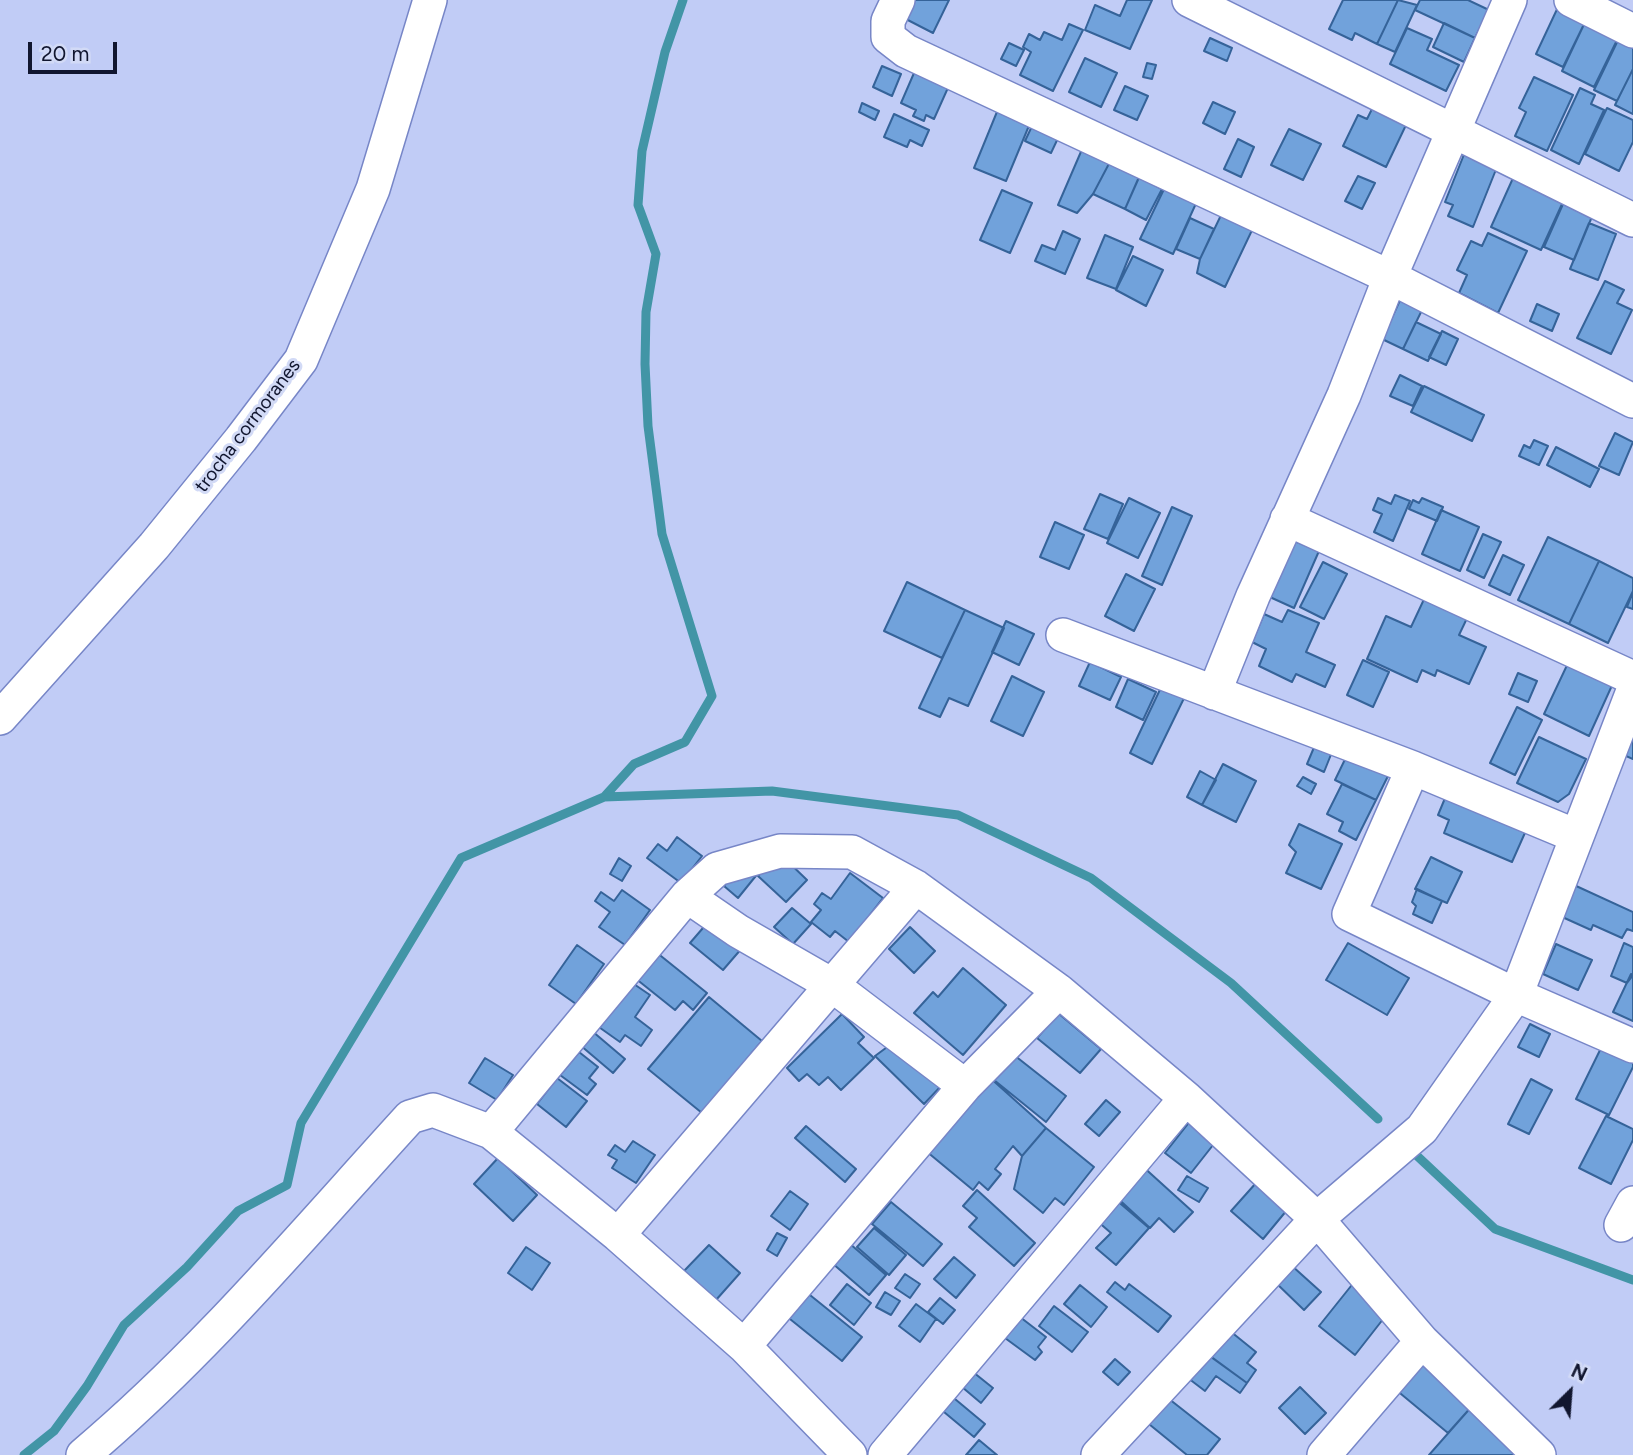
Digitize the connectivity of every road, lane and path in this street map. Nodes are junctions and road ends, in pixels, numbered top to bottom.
1 (430, 0) edge
2 (898, 0) edge
3 (1189, 0) edge
4 (1510, 0) edge
5 (1571, 0) edge
6 (1633, 31) edge
7 (1454, 129) junction
8 (1633, 219) edge
9 (1390, 277) junction
10 (1633, 401) edge
11 (1287, 519) junction
12 (1063, 635) dead end
13 (1633, 678) edge
14 (1633, 691) edge
15 (1214, 693) junction
16 (0, 718) edge
17 (1413, 768) junction
18 (1576, 835) junction
19 (916, 887) junction
20 (687, 895) junction
21 (832, 985) junction
22 (1059, 991) junction
23 (1516, 995) junction
24 (1633, 1046) edge
25 (965, 1086) junction
26 (1186, 1098) junction
27 (491, 1132) junction
28 (1317, 1219) junction
29 (618, 1236) junction
30 (1422, 1341) junction
31 (744, 1346) junction
32 (83, 1455) edge
33 (850, 1455) edge
34 (885, 1455) edge
35 (1098, 1455) edge
36 (1324, 1455) edge
37 (1539, 1455) edge

1 - 16 street, trocha cormoranes
2 - 9 street
3 - 7 street
4 - 7 street
5 - 6 street
7 - 8 street
7 - 9 street
9 - 10 street
9 - 11 street
11 - 13 street
11 - 15 street
12 - 15 street
14 - 18 street
15 - 17 street
17 - 18 street
17 - 23 street
18 - 23 street
19 - 20 street
19 - 21 street
19 - 22 street
20 - 21 street
20 - 27 street
21 - 25 street
21 - 29 street
22 - 25 street
22 - 26 street
23 - 24 street
23 - 28 street
25 - 31 street
26 - 28 street
26 - 34 street
27 - 29 street
27 - 32 street
28 - 30 street
28 - 35 street
29 - 31 street
30 - 36 street
30 - 37 street
31 - 33 street

